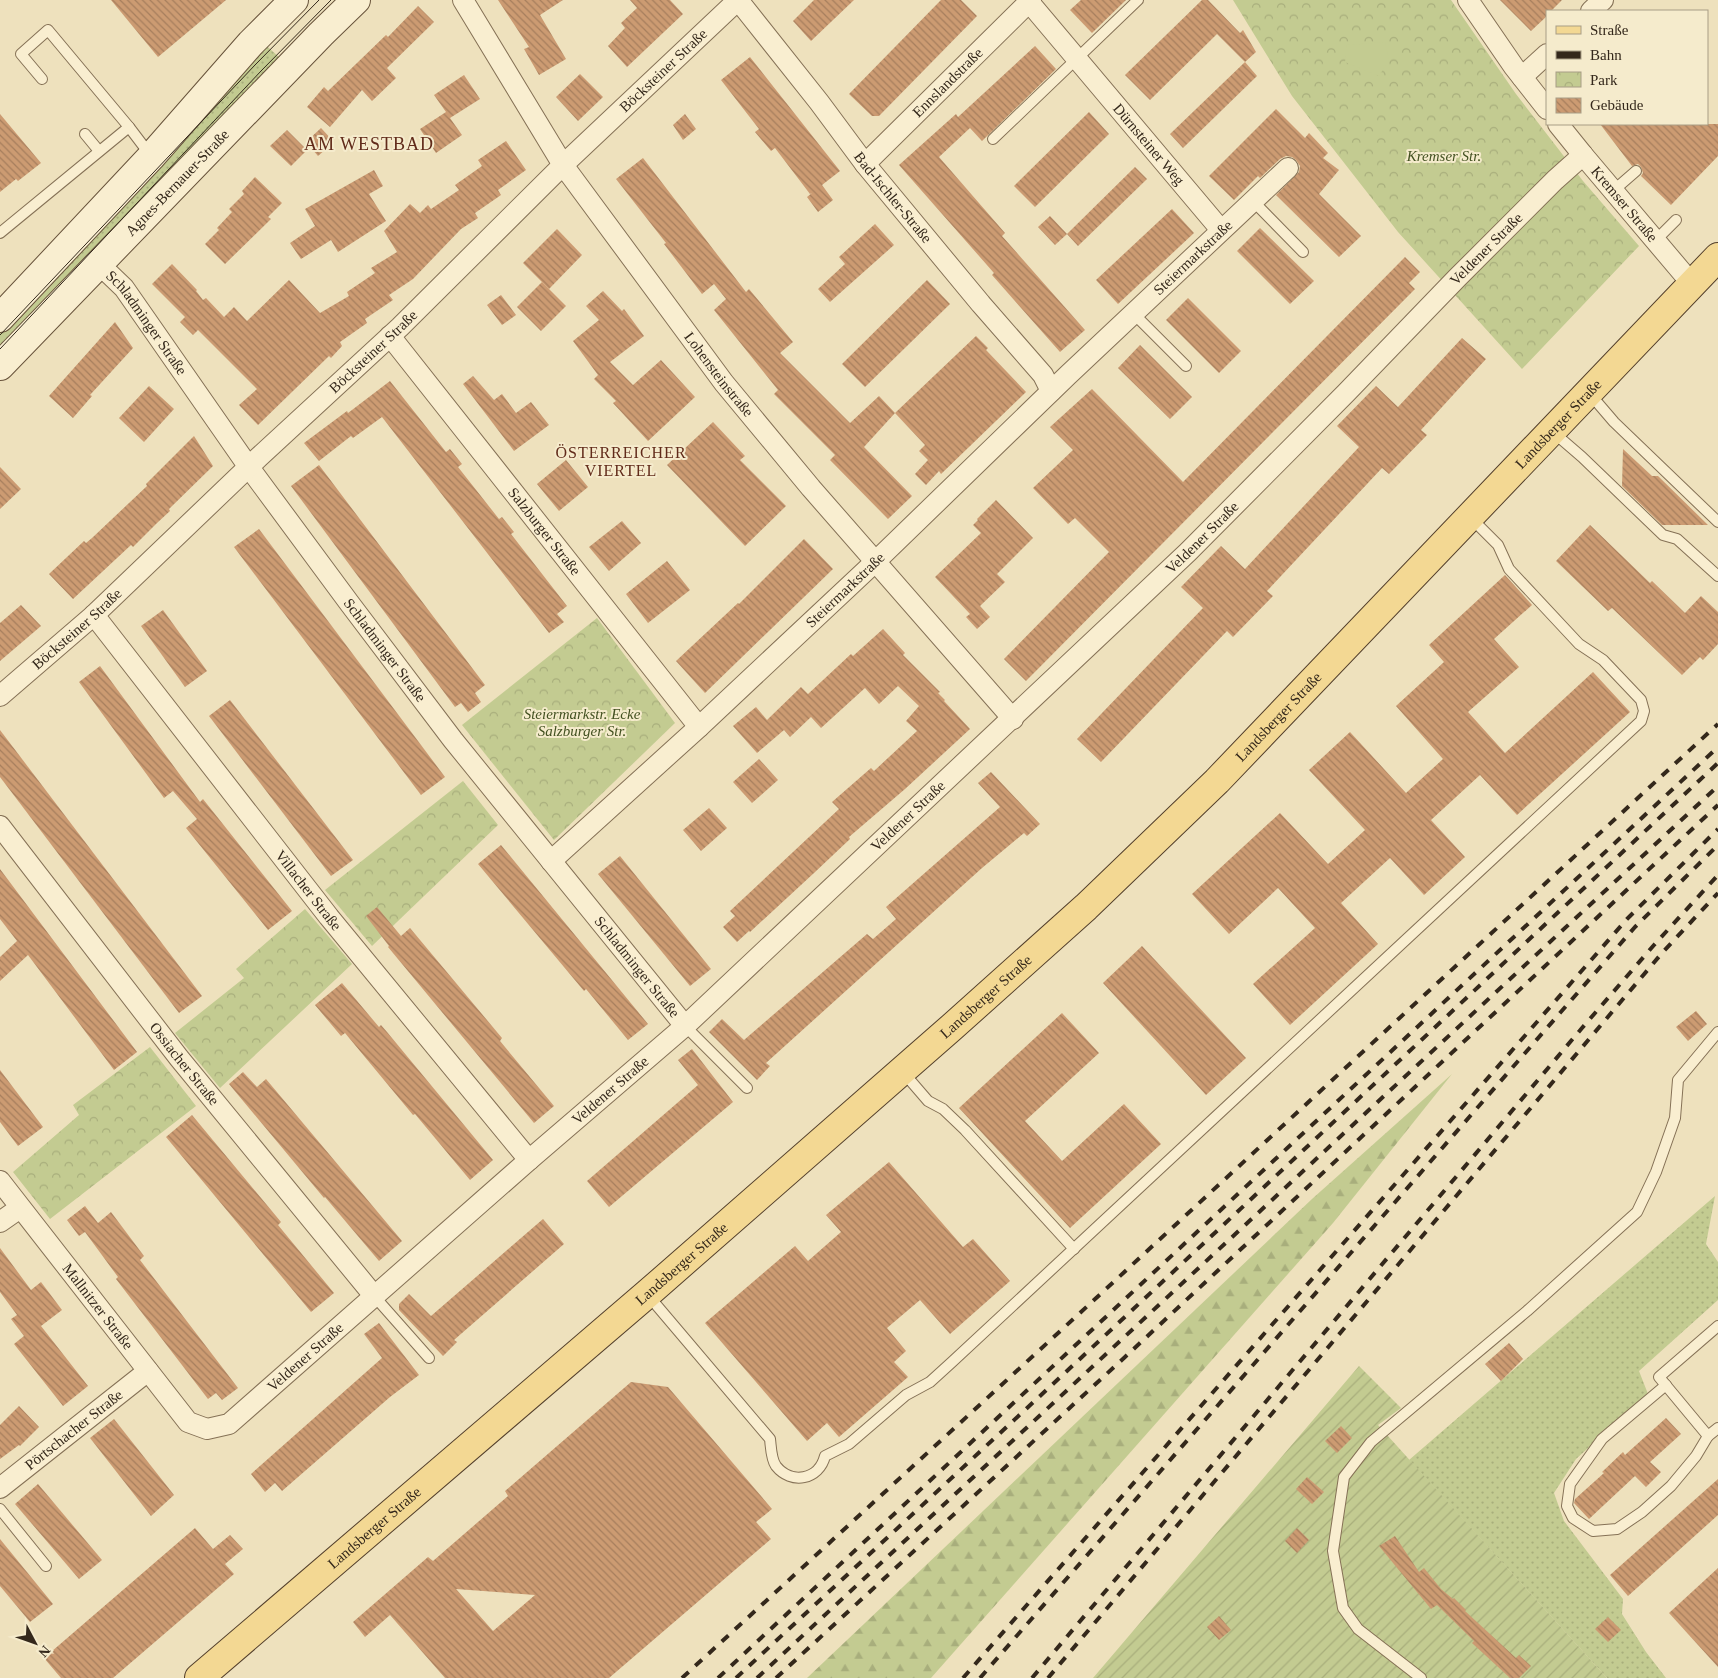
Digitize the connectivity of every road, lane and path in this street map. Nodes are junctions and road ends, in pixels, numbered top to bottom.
1 (294, 0) edge
2 (356, 0) edge
3 (463, 0) edge
4 (738, 0) edge
5 (1138, 0) edge
6 (1468, 0) edge
7 (1603, 0) edge
8 (1030, 1) edge
9 (1592, 10) edge
10 (1546, 55) edge
11 (1076, 59) junction
12 (1522, 78) junction
13 (42, 79) dead end
14 (1546, 108) edge
15 (1559, 125) edge
16 (129, 127) junction
17 (85, 134) dead end
18 (993, 139) dead end
19 (100, 151) junction
20 (1583, 155) junction
21 (152, 157) junction
22 (865, 164) junction
23 (563, 166) junction
24 (1288, 168) dead end
25 (1636, 171) dead end
26 (1613, 191) junction
27 (1254, 202) junction
28 (1676, 220) dead end
29 (1221, 230) junction
30 (0, 233) edge
31 (1656, 241) junction
32 (1303, 252) dead end
33 (1718, 257) edge
34 (99, 264) junction
35 (1692, 284) junction
36 (1134, 314) junction
37 (0, 318) edge
38 (390, 336) junction
39 (0, 366) edge
40 (1186, 366) dead end
41 (1051, 391) junction
42 (1588, 392) junction
43 (1552, 432) junction
44 (248, 466) junction
45 (1470, 517) junction
46 (1718, 522) edge
47 (875, 562) junction
48 (1718, 576) edge
49 (94, 615) junction
50 (0, 696) edge
51 (1012, 719) junction
52 (698, 727) junction
53 (0, 826) edge
54 (552, 861) junction
55 (685, 1026) junction
56 (1718, 1032) edge
57 (902, 1072) junction
58 (747, 1088) dead end
59 (529, 1160) junction
60 (0, 1181) edge
61 (20, 1208) junction
62 (0, 1222) edge
63 (1074, 1249) junction
64 (647, 1294) junction
65 (375, 1297) junction
66 (1718, 1326) edge
67 (429, 1358) dead end
68 (148, 1371) junction
69 (1666, 1385) junction
70 (197, 1427) joint
71 (1718, 1428) edge
72 (1708, 1436) junction
73 (0, 1488) edge
74 (0, 1509) edge
75 (46, 1566) dead end
76 (199, 1678) edge
77 (1421, 1678) edge

1 - 21 main road
2 - 34 main road, Agnes-Bernauer-Straße
3 - 23 street, Lohensteinstraße
4 - 22 street, Bad-Ischler-Straße
4 - 23 street, Böcksteiner Straße
5 - 11 lane
6 - 12 street
7 - 9 street
8 - 11 street, Dürnsteiner Weg
8 - 22 street, Ennslandstraße
10 - 12 street
11 - 18 lane
11 - 29 street, Dürnsteiner Weg
12 - 14 street
13 - 16 lane
15 - 20 street, Kremser Straße
16 - 19 lane
16 - 21 lane
17 - 19 lane
19 - 30 lane
20 - 26 street, Kremser Straße
20 - 51 street, Veldener Straße
21 - 37 main road
22 - 41 street, Bad-Ischler-Straße
23 - 38 street, Böcksteiner Straße
23 - 47 street, Lohensteinstraße
24 - 27 street, Steiermarkstraße
25 - 26 lane
26 - 31 street, Kremser Straße
27 - 29 street, Steiermarkstraße
27 - 32 lane
28 - 31 lane
29 - 36 street, Steiermarkstraße
31 - 35 street, Kremser Straße
33 - 35 main road, Landsberger Straße
34 - 39 main road, Agnes-Bernauer-Straße
34 - 44 street, Schladminger Straße
35 - 42 main road, Landsberger Straße
36 - 40 lane
36 - 41 street, Steiermarkstraße
38 - 44 street, Böcksteiner Straße
38 - 52 street, Salzburger Straße
41 - 47 street, Steiermarkstraße
42 - 43 main road, Landsberger Straße
42 - 46 lane
43 - 45 main road, Landsberger Straße
43 - 48 lane
44 - 49 street, Böcksteiner Straße
44 - 54 street, Schladminger Straße
45 - 57 main road, Landsberger Straße
45 - 63 lane
47 - 51 street, Lohensteinstraße
47 - 52 street, Steiermarkstraße
49 - 50 street, Böcksteiner Straße
49 - 59 street, Villacher Straße
51 - 55 street, Veldener Straße
52 - 54 street, Steiermarkstraße
53 - 65 street, Ossiacher Straße
54 - 55 street, Schladminger Straße
55 - 58 lane
55 - 59 street, Veldener Straße
56 - 77 lane
57 - 63 lane
57 - 64 main road, Landsberger Straße
59 - 65 street, Veldener Straße
60 - 61 street, Mallnitzer Straße
61 - 62 street
61 - 68 street, Mallnitzer Straße
63 - 64 lane
64 - 76 main road, Landsberger Straße
65 - 67 lane
65 - 70 street, Veldener Straße
66 - 69 lane
68 - 70 street, Mallnitzer Straße
68 - 73 street, Pörtschacher Straße
69 - 72 lane
69 - 72 lane
71 - 72 lane
74 - 75 lane

